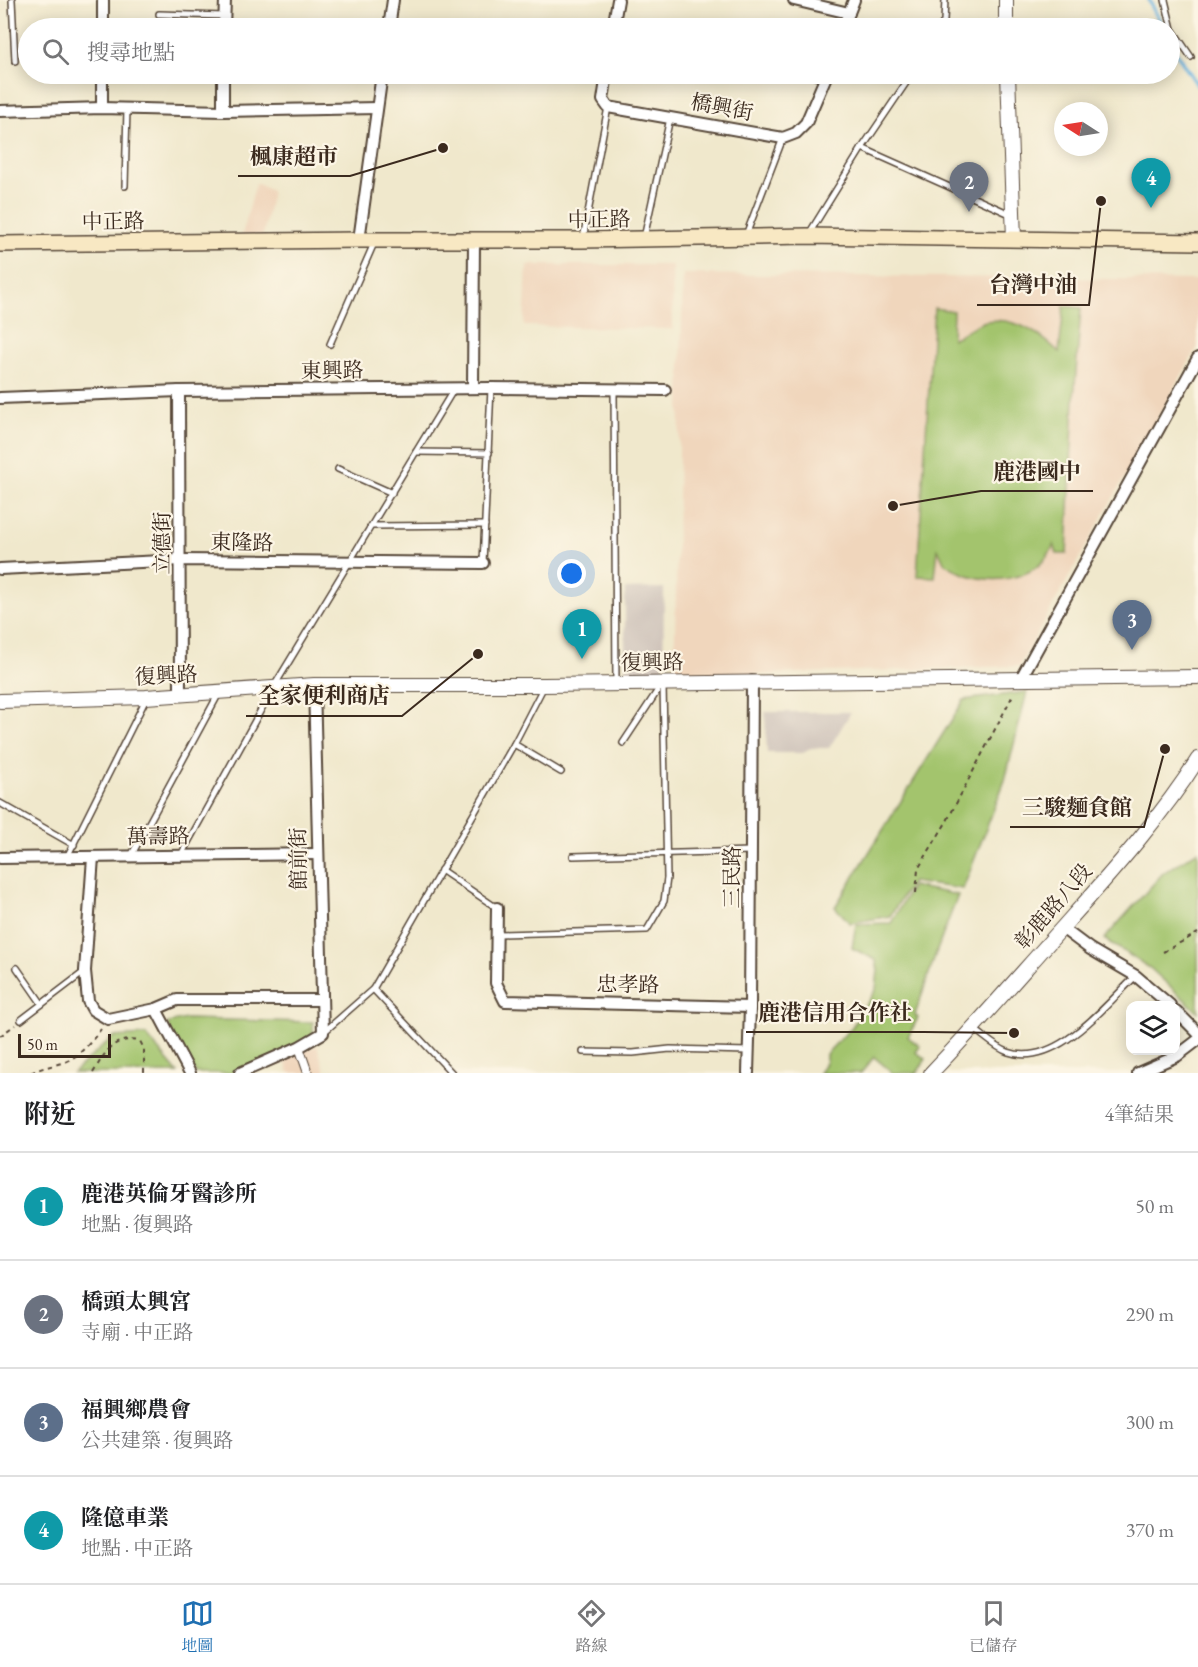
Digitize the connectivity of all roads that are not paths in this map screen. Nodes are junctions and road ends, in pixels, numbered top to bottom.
1 (12, 0) edge
2 (103, 0) edge
3 (225, 0) edge
4 (618, 0) edge
5 (794, 0) edge
6 (854, 0) edge
7 (945, 0) edge
8 (1005, 0) edge
9 (1165, 0) edge
10 (393, 1) edge
11 (849, 13) junction
12 (159, 14) dead end
13 (224, 16) joint
14 (103, 18) edge
15 (390, 18) edge
16 (615, 18) edge
17 (847, 18) edge
18 (944, 18) edge
19 (1006, 18) edge
20 (1169, 18) edge
21 (1180, 41) edge
22 (1191, 57) dead end
23 (15, 61) dead end
24 (102, 84) edge
25 (223, 84) edge
26 (381, 84) edge
27 (605, 84) edge
28 (823, 84) edge
29 (905, 84) edge
30 (1008, 84) edge
31 (608, 107) junction
32 (102, 108) junction
33 (377, 108) junction
34 (127, 109) junction
35 (0, 111) edge
36 (223, 111) junction
37 (670, 117) junction
38 (783, 138) junction
39 (862, 148) junction
40 (125, 186) dead end
41 (1012, 214) junction
42 (807, 236) junction
43 (745, 237) junction
44 (643, 239) junction
45 (1014, 239) junction
46 (359, 240) junction
47 (375, 240) junction
48 (474, 240) junction
49 (582, 240) junction
50 (1198, 242) edge
51 (0, 244) edge
52 (330, 344) dead end
53 (1198, 358) edge
54 (473, 388) junction
55 (491, 388) junction
56 (454, 389) junction
57 (614, 390) junction
58 (665, 390) dead end
59 (179, 391) junction
60 (0, 398) edge
61 (416, 452) junction
62 (489, 453) junction
63 (338, 469) dead end
64 (392, 493) junction
65 (485, 525) junction
66 (372, 526) junction
67 (181, 560) junction
68 (350, 563) junction
69 (483, 563) joint
70 (0, 569) edge
71 (1198, 677) edge
72 (1020, 680) junction
73 (752, 681) junction
74 (663, 683) junction
75 (616, 684) junction
76 (315, 685) junction
77 (544, 685) junction
78 (273, 688) junction
79 (218, 693) junction
80 (180, 695) junction
81 (147, 697) junction
82 (0, 701) edge
83 (622, 743) dead end
84 (514, 744) junction
85 (1198, 759) edge
86 (561, 772) dead end
87 (0, 803) edge
88 (74, 845) junction
89 (751, 851) junction
90 (317, 854) junction
91 (181, 855) junction
92 (666, 855) junction
93 (131, 856) junction
94 (573, 856) dead end
95 (67, 857) junction
96 (93, 857) junction
97 (0, 858) edge
98 (441, 870) junction
99 (497, 908) joint
100 (1062, 928) junction
101 (496, 934) junction
102 (17, 968) dead end
103 (85, 971) junction
104 (1136, 975) junction
105 (374, 989) junction
106 (322, 1000) junction
107 (1165, 1001) edge
108 (42, 1004) junction
109 (750, 1006) junction
110 (156, 1009) junction
111 (1180, 1015) edge
112 (21, 1020) road end
113 (974, 1029) junction
114 (323, 1033) junction
115 (1198, 1033) edge
116 (1198, 1040) edge
117 (299, 1047) junction
118 (748, 1051) junction
119 (584, 1052) dead end
120 (190, 1073) edge
121 (240, 1073) edge
122 (309, 1073) edge
123 (452, 1073) edge
124 (748, 1073) edge
125 (932, 1073) edge
126 (1138, 1073) edge

1 - 23 lane
2 - 14 street
3 - 13 street
4 - 16 street
5 - 11 street
6 - 11 street
7 - 18 lane
8 - 19 street
9 - 20 lane
10 - 15 street
11 - 17 street
12 - 13 lane
21 - 22 lane
24 - 32 street
25 - 36 street
26 - 33 street
27 - 31 street
28 - 38 street
29 - 39 lane
30 - 41 street
31 - 37 street, 橋興街
31 - 49 lane
32 - 34 street
32 - 35 street
33 - 36 street
33 - 46 street
34 - 36 street
34 - 40 lane
37 - 38 street, 橋興街
37 - 44 lane
38 - 43 lane
39 - 41 lane
39 - 42 lane
41 - 45 street
42 - 43 main road, 中正路
42 - 45 main road, 中正路
43 - 44 main road, 中正路
44 - 49 main road, 中正路
45 - 50 main road, 中正路
46 - 47 main road, 中正路
46 - 51 main road, 中正路
47 - 48 main road, 中正路
47 - 52 lane
48 - 49 main road, 中正路
48 - 54 street
53 - 72 street
54 - 55 street, 東興路
54 - 56 street, 東興路
55 - 57 street, 東興路
55 - 62 lane
56 - 59 street, 東興路
56 - 61 lane
57 - 58 street, 東興路
57 - 75 lane
59 - 60 street, 東興路
59 - 67 street, 立德街
61 - 62 lane
61 - 64 lane
62 - 65 lane
63 - 64 lane
64 - 66 lane
65 - 66 lane
65 - 69 lane
66 - 68 lane
67 - 68 street, 東隆路
67 - 70 street, 東隆路
67 - 80 street, 立德街
68 - 69 street, 東隆路
68 - 78 lane
71 - 72 street, 復興路
72 - 73 street, 復興路
73 - 74 street, 復興路
73 - 89 street, 三民路
74 - 75 street, 復興路
74 - 83 lane
74 - 92 lane
75 - 77 street, 復興路
76 - 77 street, 復興路
76 - 78 street, 復興路
76 - 90 street, 館前街
77 - 84 lane
78 - 79 street, 復興路
78 - 91 lane
79 - 80 street, 復興路
79 - 93 lane
80 - 81 street, 復興路
81 - 82 street, 復興路
81 - 88 lane
84 - 86 lane
84 - 98 lane
85 - 100 street, 彰鹿路八段
87 - 88 lane
88 - 95 lane
89 - 92 lane
89 - 109 street, 三民路
90 - 91 street, 萬壽路
90 - 106 street, 館前街
91 - 93 street, 萬壽路
92 - 94 lane
92 - 101 lane
93 - 96 street, 萬壽路
95 - 96 street, 萬壽路
95 - 97 street, 萬壽路
96 - 103 street
98 - 99 lane
98 - 105 lane
99 - 101 street
100 - 104 street
100 - 113 street, 彰鹿路八段
101 - 109 street, 忠孝路
102 - 108 lane
103 - 108 lane
103 - 110 street
104 - 107 street
104 - 113 lane
105 - 114 lane
105 - 123 lane
106 - 110 street
106 - 114 street, 館前街
108 - 112 lane
109 - 118 street, 三民路
110 - 120 street
111 - 115 street
113 - 125 street, 彰鹿路八段
114 - 117 street
116 - 126 street
117 - 121 street
117 - 122 street
118 - 119 lane
118 - 124 street, 三民路

